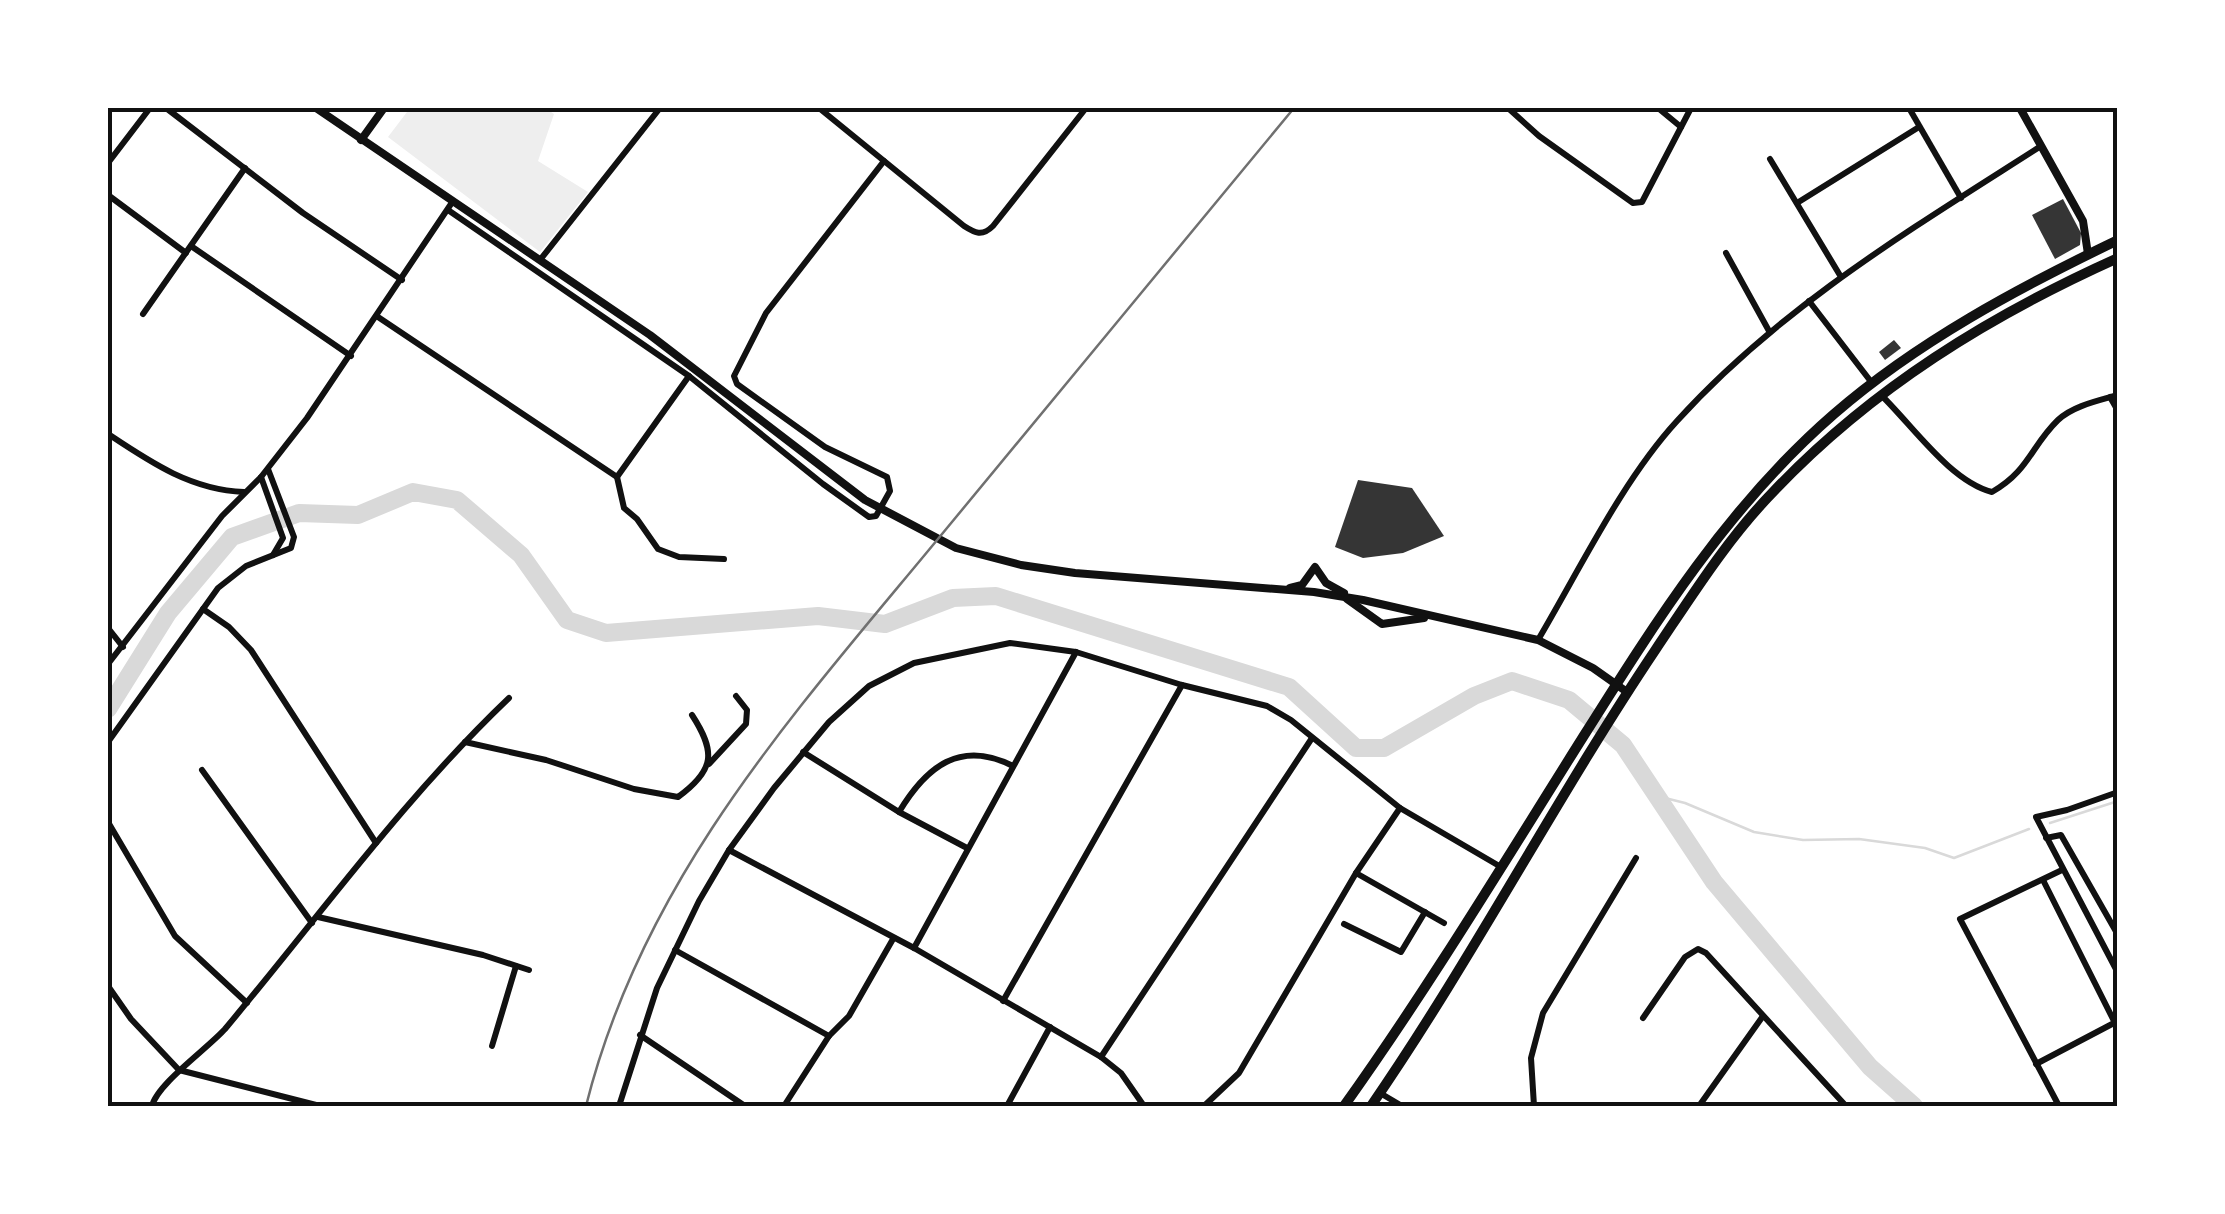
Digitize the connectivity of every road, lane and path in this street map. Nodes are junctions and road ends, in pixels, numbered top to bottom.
1 (150, 108) edge
2 (166, 108) edge
3 (316, 108) edge
4 (384, 108) edge
5 (660, 108) edge
6 (819, 108) edge
7 (1086, 108) edge
8 (1508, 108) edge
9 (1658, 108) edge
10 (1691, 108) edge
11 (1909, 108) edge
12 (2020, 108) edge
13 (1681, 127) junction
14 (1919, 127) junction
15 (361, 140) junction
16 (2041, 146) junction
17 (1770, 159) dead end
18 (884, 161) junction
19 (108, 163) edge
20 (245, 168) junction
21 (108, 195) edge
22 (1961, 198) junction
23 (1797, 203) junction
24 (450, 206) junction
25 (2118, 240) edge
26 (188, 249) junction
27 (1726, 253) dead end
28 (2088, 254) junction
29 (540, 260) junction
30 (2118, 261) edge
31 (1841, 277) junction
32 (402, 280) junction
33 (1809, 301) junction
34 (143, 314) dead end
35 (378, 317) junction
36 (1769, 331) junction
37 (351, 356) junction
38 (689, 376) junction
39 (1872, 383) junction
40 (1880, 394) junction
41 (2114, 396) edge
42 (2118, 412) edge
43 (108, 434) edge
44 (268, 469) junction
45 (261, 477) junction
46 (617, 478) junction
47 (245, 492) junction
48 (272, 556) junction
49 (724, 559) dead end
50 (1282, 590) junction
51 (1345, 598) junction
52 (1363, 600) junction
53 (203, 608) junction
54 (1439, 618) junction
55 (108, 628) edge
56 (1538, 640) junction
57 (123, 647) junction
58 (1076, 652) junction
59 (108, 664) edge
60 (1617, 683) junction
61 (1182, 685) junction
62 (1627, 692) junction
63 (736, 696) dead end
64 (509, 698) dead end
65 (692, 715) dead end
66 (1593, 732) junction
67 (1312, 738) junction
68 (108, 742) edge
69 (464, 742) junction
70 (803, 752) junction
71 (708, 765) junction
72 (1012, 766) junction
73 (202, 770) dead end
74 (2118, 792) edge
75 (1400, 808) junction
76 (899, 812) junction
77 (108, 822) edge
78 (2046, 838) junction
79 (376, 843) junction
80 (967, 848) junction
81 (730, 850) junction
82 (1636, 858) dead end
83 (1501, 867) junction
84 (2062, 870) junction
85 (1356, 874) junction
86 (2042, 880) junction
87 (1425, 912) junction
88 (315, 920) junction
89 (1444, 923) dead end
90 (1344, 924) dead end
91 (2118, 935) edge
92 (894, 939) junction
93 (914, 948) junction
94 (675, 950) junction
95 (516, 966) junction
96 (529, 970) dead end
97 (2118, 973) edge
98 (108, 986) edge
99 (1003, 1000) junction
100 (247, 1002) junction
101 (1763, 1016) junction
102 (1643, 1018) dead end
103 (2116, 1026) edge
104 (1050, 1028) junction
105 (640, 1035) junction
106 (829, 1036) junction
107 (492, 1046) dead end
108 (1100, 1057) junction
109 (2036, 1064) junction
110 (179, 1070) junction
111 (1380, 1094) junction
112 (152, 1106) edge
113 (320, 1106) edge
114 (618, 1106) edge
115 (745, 1106) edge
116 (784, 1106) edge
117 (1007, 1106) edge
118 (1144, 1106) edge
119 (1204, 1106) edge
120 (1344, 1106) edge
121 (1373, 1106) edge
122 (1402, 1106) edge
123 (1534, 1106) edge
124 (1699, 1106) edge
125 (1846, 1106) edge
126 (2059, 1106) edge

1 - 19 street
2 - 20 street
3 - 15 street
4 - 15 street
5 - 29 street
6 - 18 street
7 - 18 street
8 - 13 street
9 - 13 street
10 - 13 street
11 - 14 street
12 - 16 street
14 - 22 street
14 - 23 street
15 - 24 street
16 - 22 street
16 - 28 street
17 - 23 street
18 - 38 street
20 - 26 street
20 - 32 street
21 - 26 street
22 - 31 street
23 - 31 street
24 - 29 street
24 - 32 street
24 - 38 street
25 - 28 main road
26 - 34 street
26 - 37 street
27 - 36 street
28 - 39 main road
29 - 50 street
30 - 40 main road
31 - 33 street
32 - 35 street
33 - 36 street
33 - 39 street
35 - 37 street
35 - 46 street
36 - 56 street
37 - 44 street
38 - 46 street
39 - 60 main road
40 - 41 street
40 - 62 main road
41 - 42 street
43 - 47 street
44 - 45 street
44 - 48 street
45 - 47 street
45 - 48 street
46 - 49 street
47 - 57 street
48 - 53 street
50 - 51 street
50 - 52 street
51 - 52 street
51 - 54 street
52 - 54 street
53 - 68 street
53 - 79 street
54 - 56 street
55 - 57 street
56 - 60 street
57 - 59 street
58 - 61 street
58 - 70 street
58 - 72 street
60 - 62 street
60 - 66 main road
61 - 67 street
61 - 99 street
62 - 66 main road
63 - 71 street
64 - 69 street
65 - 71 street
66 - 83 main road
66 - 111 main road
67 - 75 street
67 - 108 street
69 - 71 street
69 - 79 street
70 - 76 street
70 - 81 street
72 - 76 street
72 - 80 street
73 - 88 street
74 - 78 street
75 - 83 street
75 - 85 street
76 - 80 street
77 - 100 street
78 - 84 street
78 - 91 street
79 - 88 street
80 - 93 street
81 - 92 street
81 - 94 street
82 - 123 street
83 - 120 main road
84 - 86 street
84 - 97 street
85 - 87 street
85 - 119 street
86 - 103 street
86 - 109 street
87 - 89 street
87 - 90 street
88 - 95 street
88 - 100 street
92 - 93 street
92 - 106 street
93 - 99 street
94 - 105 street
94 - 106 street
95 - 96 street
95 - 107 street
98 - 110 street
99 - 104 street
100 - 110 street
101 - 102 street
101 - 124 street
101 - 125 street
103 - 109 street
104 - 108 street
104 - 117 street
105 - 114 street
105 - 115 street
106 - 116 street
108 - 118 street
109 - 126 street
110 - 112 street
110 - 113 street
111 - 121 main road
111 - 122 street

